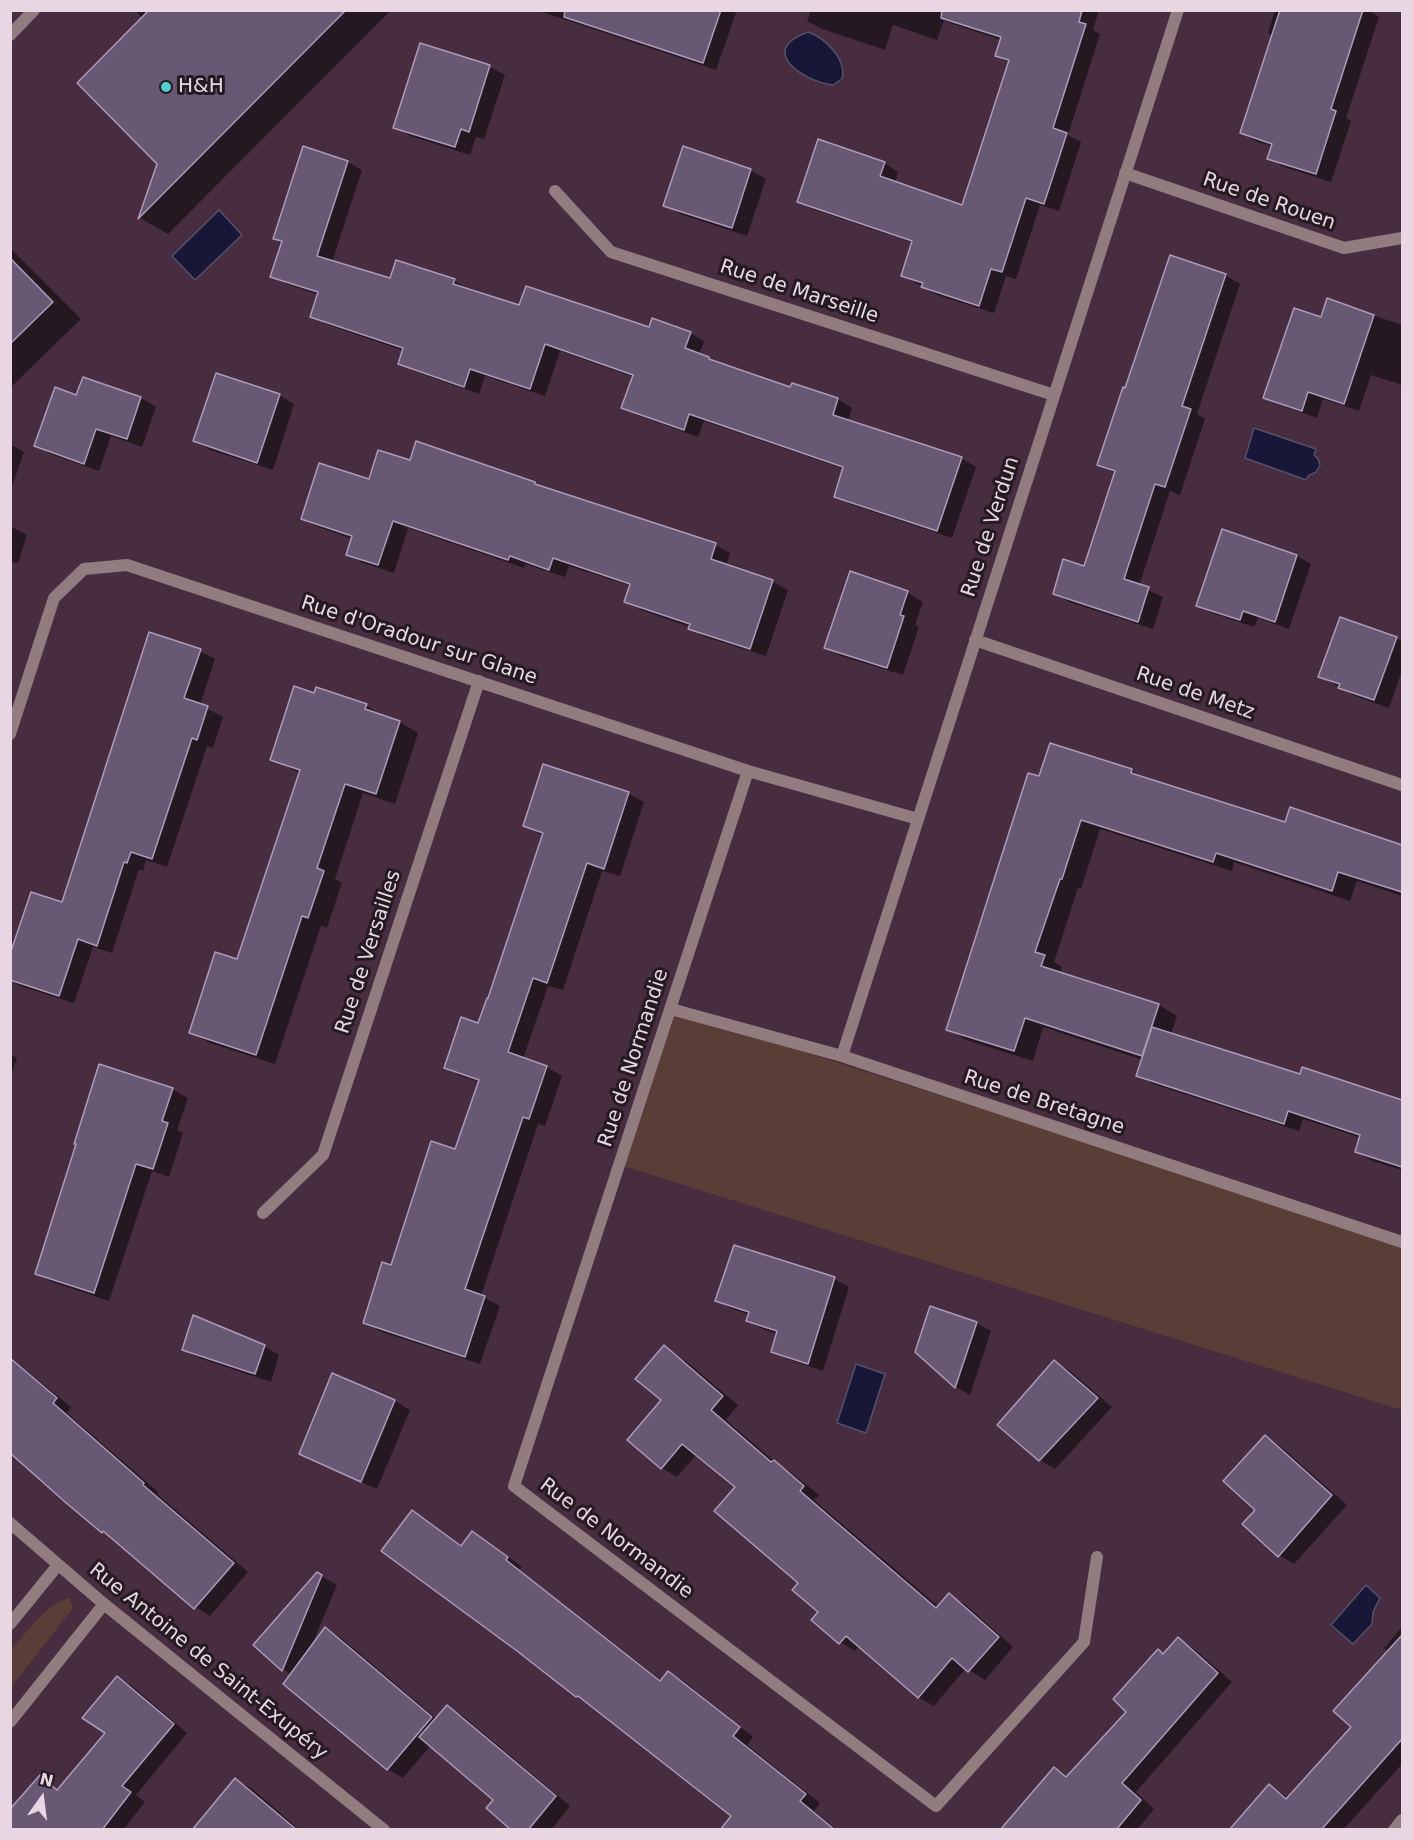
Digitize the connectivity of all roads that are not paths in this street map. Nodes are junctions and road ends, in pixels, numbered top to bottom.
1 (34, 10) edge
2 (1178, 10) edge
3 (10, 35) edge
4 (1125, 173) junction
5 (555, 191) dead end
6 (1402, 238) edge
7 (1054, 395) junction
8 (975, 640) junction
9 (479, 681) junction
10 (10, 734) edge
11 (748, 771) junction
12 (1402, 785) edge
13 (918, 819) junction
14 (671, 1009) junction
15 (842, 1056) junction
16 (263, 1214) dead end
17 (1402, 1242) edge
18 (10, 1523) edge
19 (1097, 1557) dead end
20 (58, 1564) junction
21 (104, 1604) junction
22 (10, 1624) edge
23 (10, 1722) edge
24 (1402, 1820) edge
25 (384, 1830) edge
26 (1394, 1830) edge

1 - 3 street
2 - 4 street, Rue de Verdun
4 - 6 street, Rue de Rouen
4 - 7 street, Rue de Verdun
5 - 7 street, Rue de Marseille
7 - 8 street, Rue de Verdun
8 - 12 street, Rue de Metz
8 - 13 street, Rue de Verdun
9 - 10 street, Rue d'Oradour sur Glane
9 - 11 street, Rue d'Oradour sur Glane
9 - 16 street, Rue de Versailles
11 - 13 street, Rue d'Oradour sur Glane
11 - 14 street, Rue de Normandie
13 - 15 street, Rue de Verdun
14 - 15 street, Rue de Bretagne
14 - 19 street, Rue de Normandie
15 - 17 street, Rue de Bretagne
18 - 20 street, Rue Antoine de Saint-Exupéry
20 - 21 street, Rue Antoine de Saint-Exupéry
20 - 22 street
21 - 23 street
21 - 25 street, Rue Antoine de Saint-Exupéry
24 - 26 street

